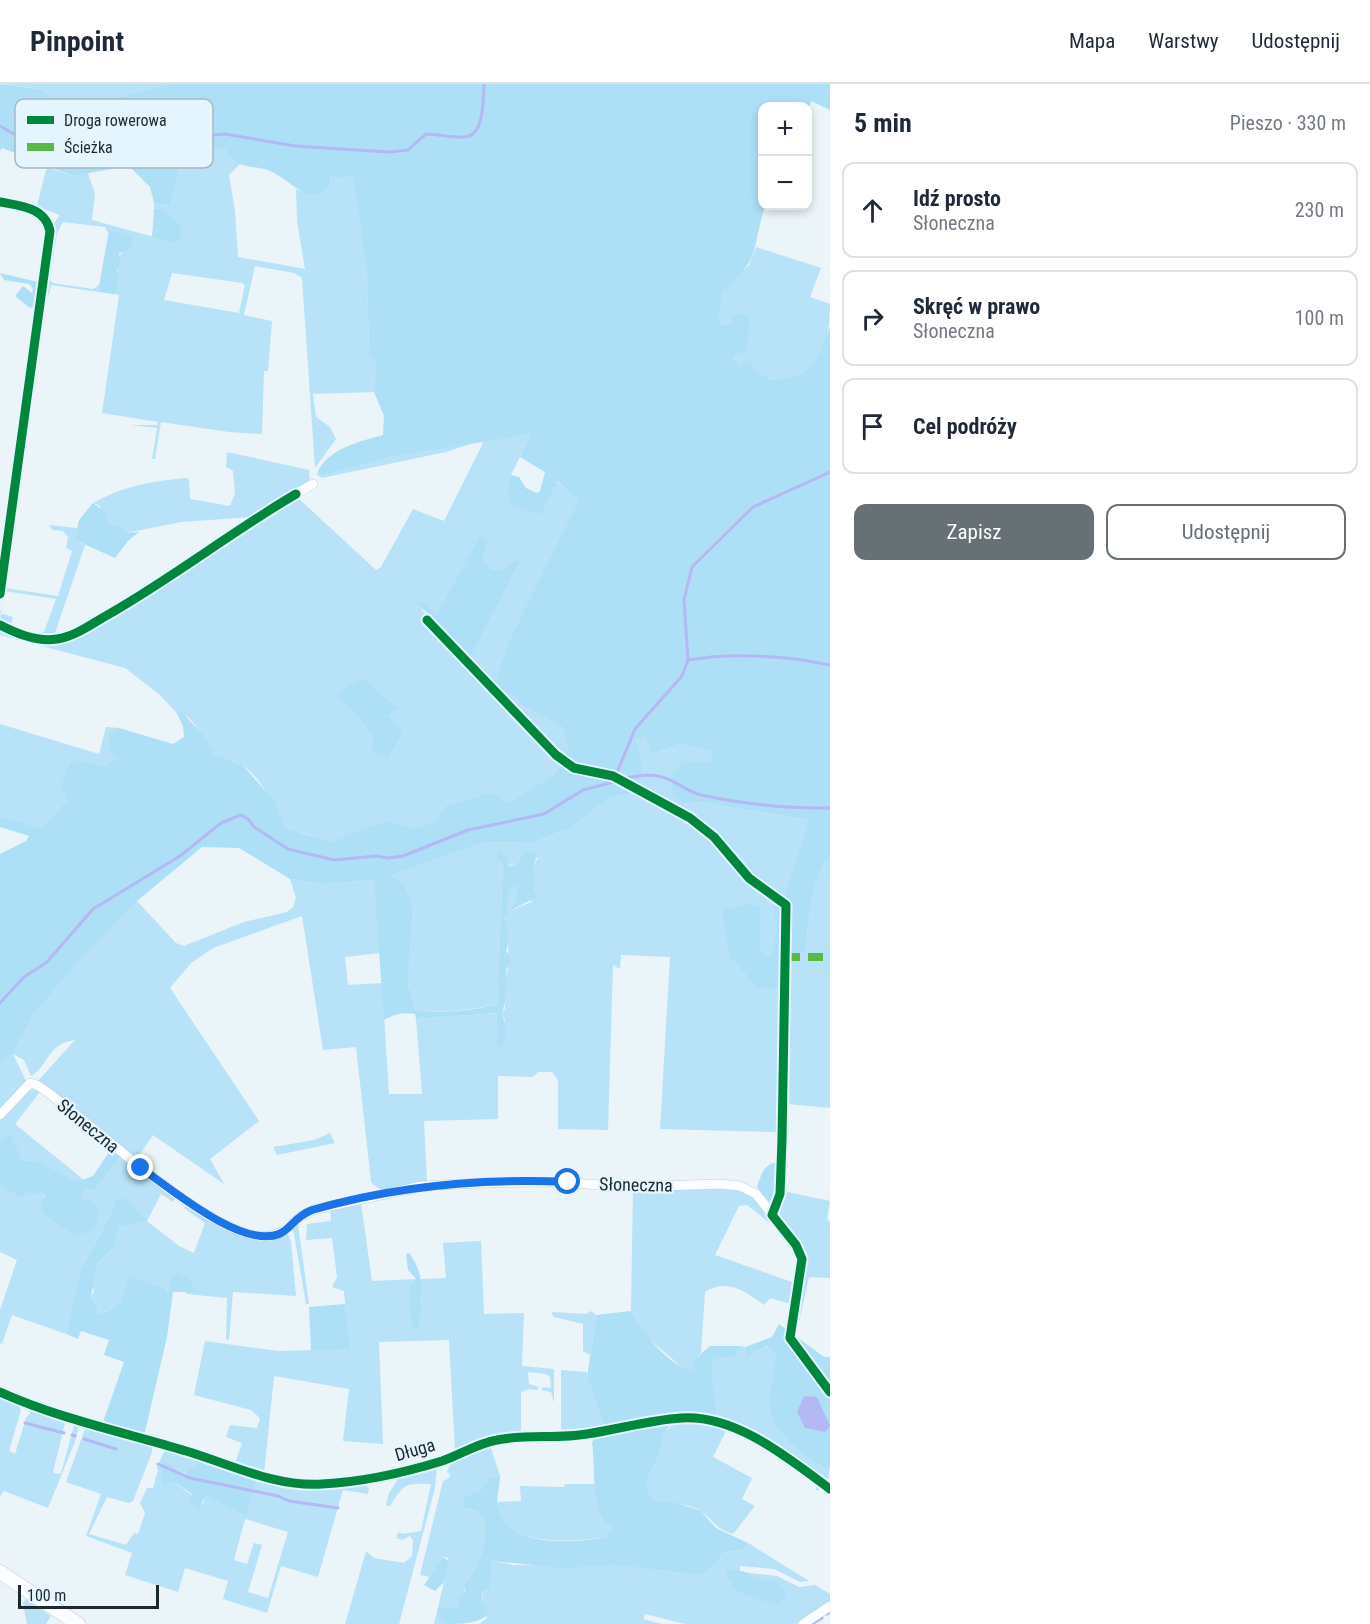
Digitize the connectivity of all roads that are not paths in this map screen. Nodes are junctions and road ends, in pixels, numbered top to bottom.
1 (0, 202) edge
2 (313, 484) dead end
3 (0, 594) edge
4 (0, 626) edge
5 (0, 1115) edge
6 (0, 1392) edge
7 (830, 1392) edge
8 (830, 1489) edge
9 (0, 1572) edge
10 (830, 1606) edge
11 (78, 1624) edge
12 (803, 1624) edge

1 - 3 street
2 - 4 street
5 - 7 street, Słoneczna
6 - 8 street, Długa
9 - 11 main road
10 - 12 street

